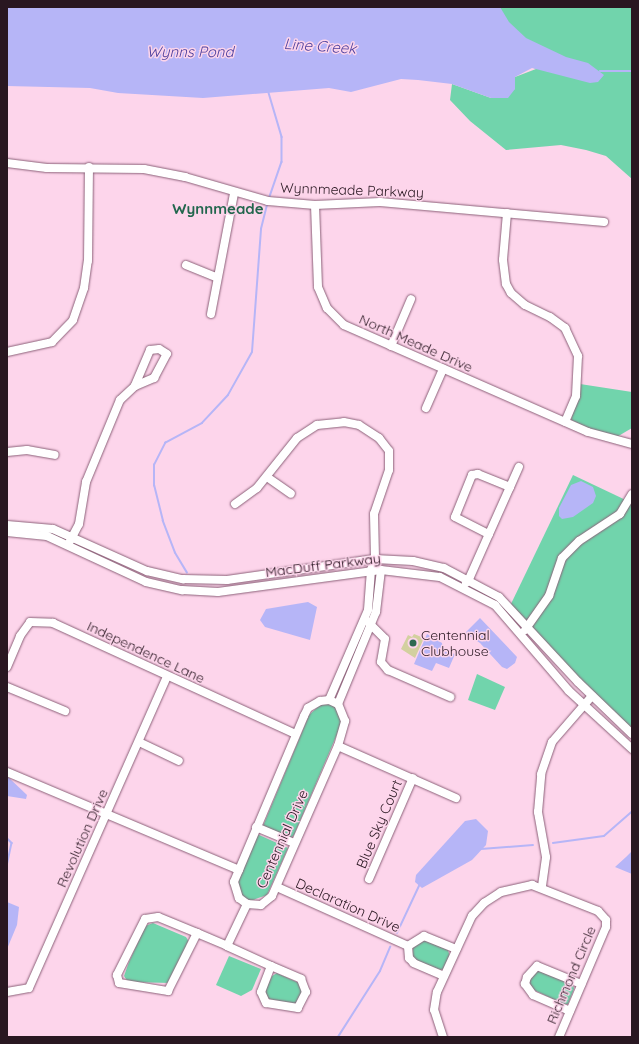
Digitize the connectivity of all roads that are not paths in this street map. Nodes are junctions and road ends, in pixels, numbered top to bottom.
1 (7, 163) edge
2 (89, 167) junction
3 (234, 193) junction
4 (315, 205) junction
5 (507, 212) junction
6 (604, 222) dead end
7 (186, 265) dead end
8 (216, 277) junction
9 (411, 299) dead end
10 (211, 314) dead end
11 (391, 346) junction
12 (7, 352) edge
13 (443, 369) junction
14 (135, 386) junction
15 (426, 408) dead end
16 (565, 422) junction
17 (632, 444) edge
18 (7, 452) edge
19 (55, 455) dead end
20 (519, 467) dead end
21 (267, 477) junction
22 (510, 488) junction
23 (291, 494) dead end
24 (632, 494) edge
25 (235, 504) dead end
26 (7, 525) edge
27 (7, 532) edge
28 (489, 534) junction
29 (73, 537) junction
30 (68, 545) junction
31 (375, 559) junction
32 (371, 570) junction
33 (381, 570) junction
34 (469, 579) junction
35 (464, 588) junction
36 (368, 621) junction
37 (527, 626) junction
38 (523, 634) junction
39 (7, 667) edge
40 (167, 677) junction
41 (7, 687) edge
42 (592, 696) junction
43 (450, 697) dead end
44 (329, 700) junction
45 (338, 704) junction
46 (584, 706) junction
47 (66, 711) dead end
48 (296, 734) junction
49 (632, 734) edge
50 (139, 742) junction
51 (338, 746) junction
52 (632, 749) edge
53 (179, 761) dead end
54 (7, 772) edge
55 (413, 778) junction
56 (456, 798) dead end
57 (107, 815) junction
58 (256, 827) junction
59 (294, 843) junction
60 (239, 870) junction
61 (369, 879) dead end
62 (542, 886) junction
63 (277, 887) junction
64 (247, 904) junction
65 (197, 933) junction
66 (227, 946) junction
67 (408, 946) junction
68 (456, 949) junction
69 (271, 966) junction
70 (444, 976) junction
71 (582, 984) junction
72 (7, 992) edge
73 (570, 1010) junction
74 (443, 1037) edge
75 (559, 1037) edge

1 - 2 street, Wynnmeade Parkway
2 - 3 street, Wynnmeade Parkway
2 - 12 street
3 - 4 street, Wynnmeade Parkway
3 - 8 street
4 - 5 street, Wynnmeade Parkway
4 - 11 street, North Meade Drive
5 - 6 street, Wynnmeade Parkway
5 - 16 street
7 - 8 street
8 - 10 street
9 - 11 street
11 - 13 street, North Meade Drive
13 - 15 street
13 - 16 street, North Meade Drive
14 - 14 street
14 - 29 street
16 - 17 street, North Meade Drive
18 - 19 street
20 - 22 street
21 - 23 street
21 - 25 street
21 - 31 street
22 - 28 street
22 - 28 street
24 - 37 street
26 - 29 street, MacDuff Parkway
27 - 30 street, MacDuff Parkway
28 - 34 street
29 - 30 street
29 - 31 street, MacDuff Parkway
30 - 32 street, MacDuff Parkway
31 - 32 street
31 - 33 street
31 - 34 street, MacDuff Parkway
32 - 33 street, MacDuff Parkway
32 - 36 street
33 - 35 street, MacDuff Parkway
33 - 36 street
34 - 35 street
34 - 37 street, MacDuff Parkway
35 - 38 street, MacDuff Parkway
36 - 43 street
36 - 44 street
36 - 45 street
37 - 38 street
37 - 42 street, MacDuff Parkway
38 - 46 street, MacDuff Parkway
39 - 40 street, Independence Lane
40 - 48 street, Independence Lane
40 - 50 street, Revolution Drive
41 - 47 street
42 - 46 street
42 - 49 street, MacDuff Parkway
44 - 45 street
44 - 48 street, Centennial Drive
45 - 51 street, Centennial Drive
46 - 52 street, MacDuff Parkway
46 - 62 street
48 - 58 street, Centennial Drive
50 - 53 street
50 - 57 street, Revolution Drive
51 - 55 street
51 - 59 street, Centennial Drive
54 - 57 street
55 - 56 street
55 - 61 street, Blue Sky Court
57 - 60 street
57 - 72 street, Revolution Drive
58 - 59 street
58 - 60 street, Centennial Drive
59 - 63 street, Centennial Drive
60 - 64 street, Centennial Drive
62 - 68 street, Richmond Circle
62 - 71 street, Richmond Circle
63 - 64 street, Centennial Drive
63 - 67 street, Declaration Drive
64 - 66 street
65 - 65 street
65 - 66 street
66 - 69 street
67 - 68 street
67 - 70 street
68 - 70 street, Richmond Circle
69 - 69 street
70 - 74 street, Richmond Circle
71 - 73 street, Richmond Circle
71 - 73 street
73 - 75 street, Richmond Circle

